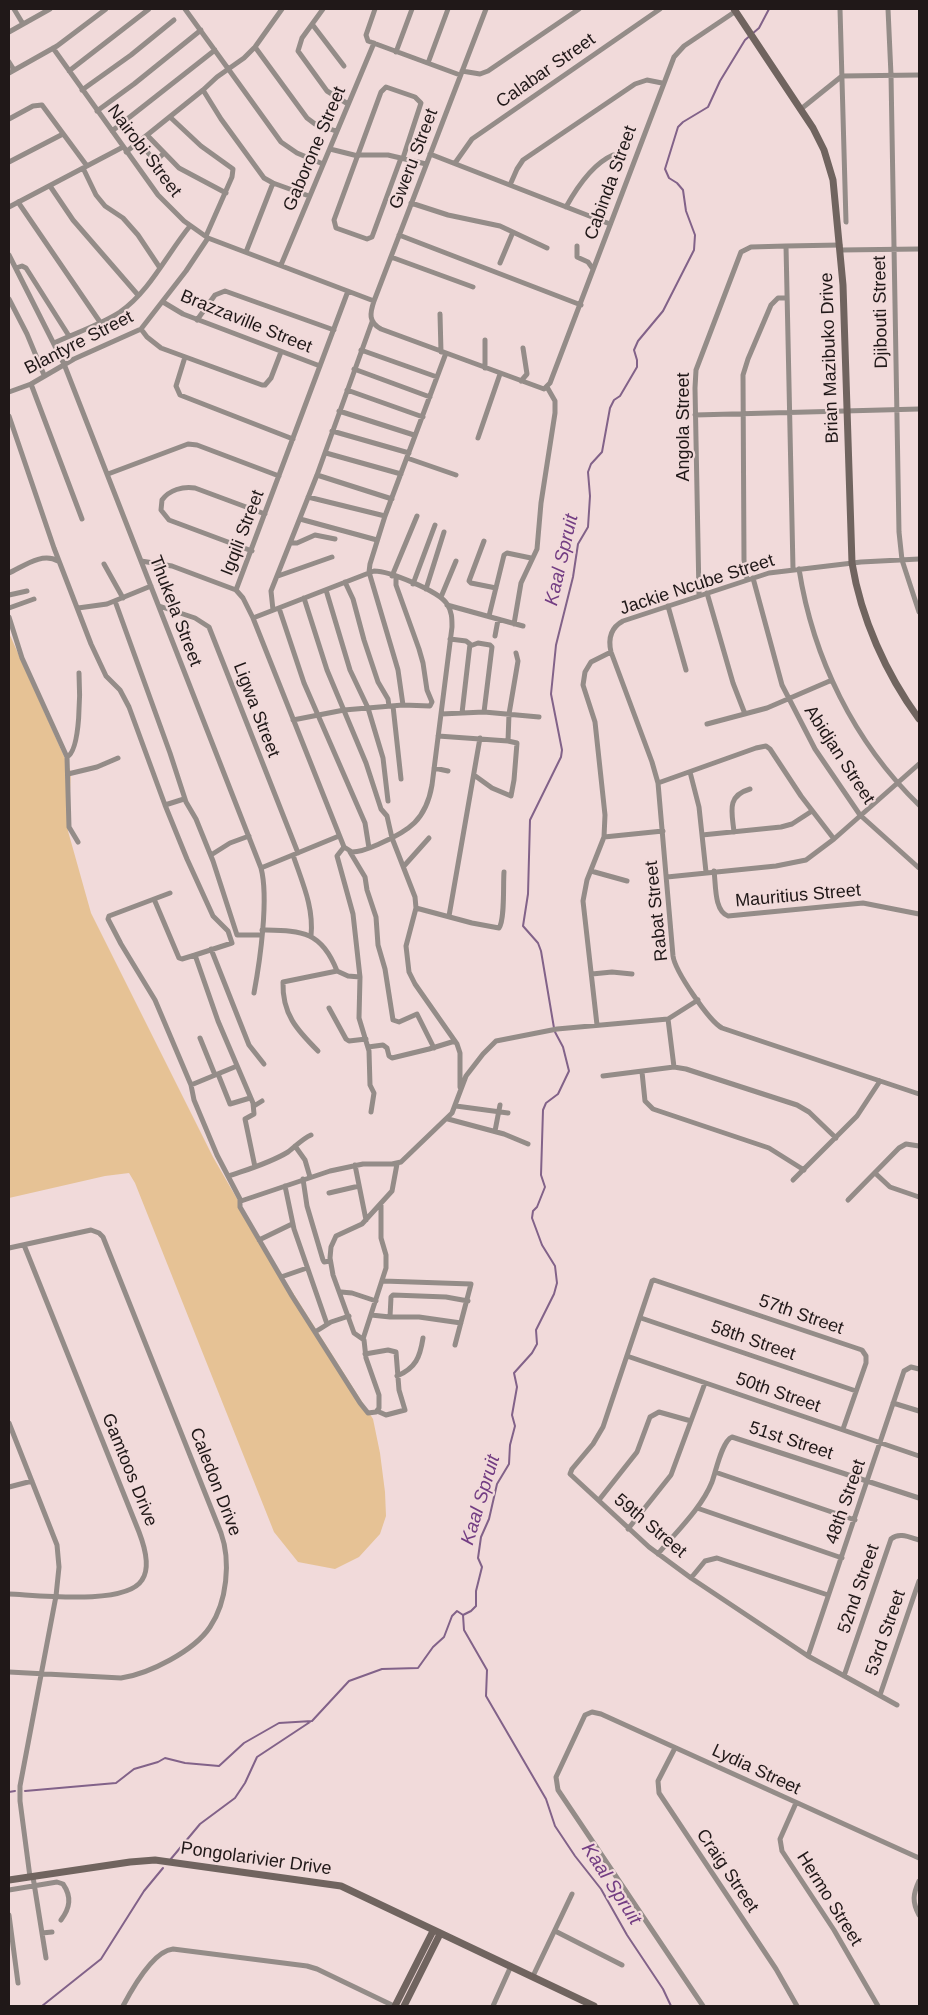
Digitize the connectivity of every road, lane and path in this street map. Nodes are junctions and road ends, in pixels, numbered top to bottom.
1 (14, 9) edge
2 (50, 9) edge
3 (106, 9) edge
4 (149, 9) edge
5 (185, 9) edge
6 (282, 9) edge
7 (323, 9) edge
8 (375, 9) edge
9 (412, 9) edge
10 (448, 9) edge
11 (486, 9) edge
12 (579, 9) edge
13 (660, 9) edge
14 (840, 9) edge
15 (888, 9) edge
16 (735, 10) edge
17 (174, 20) dead end
18 (23, 24) junction
19 (312, 24) junction
20 (201, 30) junction
21 (9, 32) edge
22 (374, 43) junction
23 (255, 47) junction
24 (53, 48) junction
25 (215, 50) junction
26 (396, 52) junction
27 (9, 62) edge
28 (428, 63) junction
29 (344, 66) dead end
30 (229, 69) junction
31 (69, 71) junction
32 (11, 72) edge
33 (461, 73) junction
34 (891, 75) junction
35 (919, 75) edge
36 (842, 76) junction
37 (662, 84) junction
38 (82, 90) junction
39 (203, 90) junction
40 (348, 104) junction
41 (801, 110) junction
42 (97, 111) junction
43 (170, 117) junction
44 (9, 119) edge
45 (112, 131) junction
46 (336, 132) junction
47 (63, 134) junction
48 (147, 135) junction
49 (139, 142) junction
50 (125, 149) junction
51 (330, 149) junction
52 (164, 154) junction
53 (430, 154) junction
54 (358, 155) junction
55 (622, 157) dead end
56 (402, 158) junction
57 (9, 162) edge
58 (455, 163) junction
59 (323, 164) junction
60 (426, 164) junction
61 (86, 167) junction
62 (273, 183) junction
63 (510, 185) junction
64 (50, 186) junction
65 (226, 193) junction
66 (309, 196) junction
67 (18, 202) junction
68 (411, 203) junction
69 (566, 207) junction
70 (9, 208) edge
71 (846, 222) dead end
72 (610, 224) junction
73 (190, 226) junction
74 (513, 232) junction
75 (399, 235) junction
76 (207, 237) junction
77 (577, 246) dead end
78 (786, 246) junction
79 (841, 247) junction
80 (547, 248) dead end
81 (919, 249) edge
82 (893, 250) junction
83 (246, 252) junction
84 (9, 255) edge
85 (391, 257) junction
86 (500, 263) dead end
87 (281, 265) junction
88 (16, 268) junction
89 (160, 268) junction
90 (593, 269) junction
91 (473, 287) dead end
92 (348, 291) junction
93 (138, 295) junction
94 (788, 298) junction
95 (9, 299) edge
96 (374, 301) junction
97 (163, 302) junction
98 (580, 304) junction
99 (440, 314) dead end
100 (197, 320) junction
101 (371, 321) junction
102 (100, 322) junction
103 (141, 330) junction
104 (334, 330) junction
105 (70, 336) junction
106 (485, 340) dead end
107 (54, 343) junction
108 (523, 348) dead end
109 (361, 350) junction
110 (281, 352) junction
111 (444, 352) junction
112 (185, 357) junction
113 (64, 364) junction
114 (320, 366) junction
115 (484, 368) junction
116 (354, 369) junction
117 (500, 374) junction
118 (44, 375) junction
119 (437, 377) junction
120 (521, 381) junction
121 (31, 384) junction
122 (546, 388) junction
123 (347, 390) junction
124 (9, 392) edge
125 (430, 397) junction
126 (919, 409) edge
127 (847, 410) junction
128 (896, 410) junction
129 (339, 411) junction
130 (789, 412) junction
131 (742, 413) junction
132 (695, 415) junction
133 (9, 416) edge
134 (422, 417) junction
135 (332, 431) junction
136 (414, 435) junction
137 (478, 438) dead end
138 (294, 439) junction
139 (326, 453) junction
140 (408, 455) junction
141 (108, 474) junction
142 (401, 474) junction
143 (456, 474) dead end
144 (317, 475) junction
145 (279, 476) junction
146 (308, 497) junction
147 (392, 498) junction
148 (265, 514) junction
149 (385, 516) junction
150 (417, 516) dead end
151 (82, 519) dead end
152 (300, 519) junction
153 (435, 525) dead end
154 (444, 532) dead end
155 (335, 539) dead end
156 (377, 540) junction
157 (484, 542) dead end
158 (291, 543) junction
159 (252, 551) junction
160 (332, 557) dead end
161 (531, 558) junction
162 (919, 559) edge
163 (902, 560) junction
164 (59, 561) junction
165 (141, 561) junction
166 (456, 561) dead end
167 (852, 563) junction
168 (104, 564) dead end
169 (799, 569) junction
170 (793, 570) junction
171 (369, 572) junction
172 (9, 573) edge
173 (278, 576) junction
174 (394, 576) junction
175 (750, 579) junction
176 (345, 582) junction
177 (413, 584) junction
178 (151, 586) junction
179 (496, 588) junction
180 (236, 590) junction
181 (326, 590) junction
182 (426, 590) junction
183 (27, 591) dead end
184 (708, 593) junction
185 (9, 595) edge
186 (699, 595) junction
187 (441, 597) junction
188 (123, 598) junction
189 (304, 598) junction
190 (34, 599) dead end
191 (115, 601) junction
192 (447, 604) junction
193 (159, 606) junction
194 (668, 606) junction
195 (9, 608) edge
196 (78, 608) junction
197 (276, 609) junction
198 (919, 612) edge
199 (489, 616) junction
200 (9, 617) edge
201 (253, 618) junction
202 (498, 620) junction
203 (514, 624) junction
204 (523, 626) dead end
205 (495, 636) dead end
206 (610, 636) joint
207 (450, 639) junction
208 (470, 646) junction
209 (611, 652) junction
210 (516, 653) dead end
211 (686, 670) dead end
212 (79, 673) dead end
213 (832, 680) junction
214 (788, 698) junction
215 (403, 705) junction
216 (391, 706) junction
217 (368, 708) junction
218 (344, 710) junction
219 (484, 712) junction
220 (462, 713) junction
221 (318, 714) junction
222 (441, 714) junction
223 (509, 714) junction
224 (745, 714) junction
225 (539, 717) dead end
226 (919, 718) edge
227 (293, 720) junction
228 (707, 724) dead end
229 (438, 736) junction
230 (480, 738) junction
231 (508, 740) junction
232 (67, 757) junction
233 (118, 758) dead end
234 (919, 764) edge
235 (434, 768) junction
236 (448, 771) dead end
237 (690, 772) junction
238 (68, 774) junction
239 (474, 775) junction
240 (401, 779) dead end
241 (658, 782) junction
242 (898, 784) junction
243 (750, 789) dead end
244 (184, 800) junction
245 (388, 801) dead end
246 (165, 805) junction
247 (919, 805) edge
248 (812, 811) junction
249 (860, 815) junction
250 (662, 831) junction
251 (734, 832) junction
252 (702, 835) junction
253 (249, 836) junction
254 (339, 836) junction
255 (604, 837) junction
256 (392, 838) junction
257 (429, 838) dead end
258 (834, 839) junction
259 (78, 842) dead end
260 (344, 847) junction
261 (369, 848) junction
262 (350, 852) junction
263 (296, 854) junction
264 (211, 855) junction
265 (404, 866) junction
266 (261, 868) junction
267 (919, 868) edge
268 (591, 871) junction
269 (504, 872) dead end
270 (706, 872) junction
271 (714, 872) junction
272 (667, 877) junction
273 (627, 881) dead end
274 (170, 893) dead end
275 (154, 899) junction
276 (416, 908) junction
277 (919, 914) edge
278 (449, 916) junction
279 (261, 932) junction
280 (311, 936) junction
281 (211, 949) junction
282 (195, 955) junction
283 (337, 971) junction
284 (592, 974) junction
285 (632, 974) dead end
286 (360, 977) junction
287 (254, 994) dead end
288 (698, 1000) junction
289 (329, 1008) dead end
290 (668, 1019) junction
291 (596, 1025) junction
292 (200, 1038) dead end
293 (366, 1039) junction
294 (455, 1040) junction
295 (368, 1047) junction
296 (434, 1048) junction
297 (318, 1051) dead end
298 (264, 1064) dead end
299 (236, 1066) junction
300 (674, 1067) junction
301 (642, 1072) junction
302 (217, 1074) junction
303 (603, 1076) dead end
304 (880, 1081) junction
305 (191, 1085) junction
306 (460, 1090) junction
307 (919, 1094) edge
308 (250, 1098) junction
309 (262, 1101) dead end
310 (500, 1105) dead end
311 (254, 1106) junction
312 (456, 1106) junction
313 (499, 1111) junction
314 (371, 1112) dead end
315 (508, 1113) dead end
316 (448, 1119) junction
317 (495, 1131) junction
318 (310, 1135) dead end
319 (836, 1138) junction
320 (528, 1144) dead end
321 (295, 1146) junction
322 (919, 1146) edge
323 (397, 1164) junction
324 (354, 1166) junction
325 (255, 1167) junction
326 (804, 1170) junction
327 (875, 1173) junction
328 (229, 1176) junction
329 (310, 1177) junction
330 (303, 1179) junction
331 (793, 1180) dead end
332 (285, 1186) junction
333 (360, 1186) junction
334 (329, 1193) dead end
335 (919, 1197) edge
336 (240, 1200) junction
337 (848, 1200) dead end
338 (382, 1203) junction
339 (366, 1220) junction
340 (292, 1224) junction
341 (259, 1240) junction
342 (24, 1244) junction
343 (9, 1248) edge
344 (330, 1261) junction
345 (307, 1268) junction
346 (281, 1277) junction
347 (652, 1281) joint
348 (383, 1282) junction
349 (341, 1292) junction
350 (376, 1301) junction
351 (468, 1301) junction
352 (371, 1315) junction
353 (349, 1316) junction
354 (390, 1317) junction
355 (641, 1318) junction
356 (461, 1323) junction
357 (326, 1324) junction
358 (315, 1332) junction
359 (423, 1338) dead end
360 (363, 1339) junction
361 (455, 1344) dead end
362 (365, 1354) junction
363 (627, 1356) junction
364 (919, 1370) edge
365 (397, 1376) junction
366 (704, 1383) junction
367 (856, 1390) junction
368 (893, 1403) junction
369 (377, 1411) junction
370 (919, 1411) edge
371 (691, 1421) junction
372 (9, 1423) edge
373 (843, 1429) junction
374 (880, 1443) junction
375 (919, 1456) edge
376 (715, 1472) junction
377 (32, 1481) junction
378 (868, 1481) junction
379 (9, 1487) edge
380 (919, 1498) edge
381 (598, 1500) junction
382 (697, 1508) junction
383 (855, 1520) junction
384 (628, 1529) junction
385 (919, 1540) edge
386 (658, 1554) junction
387 (842, 1558) junction
388 (691, 1578) junction
389 (919, 1581) edge
390 (9, 1594) edge
391 (828, 1595) junction
392 (56, 1596) junction
393 (808, 1656) junction
394 (9, 1672) edge
395 (41, 1674) junction
396 (844, 1676) junction
397 (880, 1695) junction
398 (897, 1705) dead end
399 (675, 1748) junction
400 (796, 1803) junction
401 (919, 1858) edge
402 (32, 1877) junction
403 (9, 1880) edge
404 (919, 1881) edge
405 (35, 1886) junction
406 (9, 1890) edge
407 (572, 1894) dead end
408 (9, 1915) edge
409 (919, 1915) edge
410 (61, 1920) dead end
411 (555, 1931) junction
412 (52, 1932) dead end
413 (437, 1932) junction
414 (42, 1933) junction
415 (46, 1958) dead end
416 (622, 1965) dead end
417 (511, 1966) junction
418 (534, 1976) junction
419 (18, 1983) dead end
420 (123, 2006) edge
421 (394, 2006) edge
422 (404, 2006) edge
423 (493, 2006) edge
424 (594, 2006) edge
425 (703, 2006) edge
426 (797, 2006) edge
427 (878, 2006) edge

1 - 18 street
2 - 18 street
3 - 24 street
4 - 31 street
5 - 20 street
6 - 23 street
7 - 19 street
8 - 22 street
9 - 26 street
10 - 28 street
11 - 33 street, Gweru Street
12 - 33 street
13 - 58 street, Calabar Street
14 - 36 street
15 - 34 street, Djibouti Street
16 - 37 street, Cabinda Street
16 - 41 street, Brian Mazibuko Drive
17 - 38 street
18 - 21 street
19 - 29 street
19 - 40 street
20 - 25 street
20 - 42 street
22 - 26 street
22 - 40 street, Gaborone Street
23 - 30 street
23 - 46 street
24 - 31 street, Nairobi Street
24 - 32 street
25 - 30 street
25 - 45 street
26 - 28 street
27 - 32 street
28 - 33 street
30 - 39 street
30 - 59 street
31 - 38 street, Nairobi Street
33 - 53 street, Gweru Street
34 - 35 street
34 - 36 street
34 - 82 street, Djibouti Street
36 - 41 street
36 - 71 street
37 - 63 street
37 - 72 street, Cabinda Street
38 - 42 street, Nairobi Street
39 - 43 street
39 - 62 street
40 - 46 street, Gaborone Street
41 - 79 street, Brian Mazibuko Drive
42 - 45 street, Nairobi Street
43 - 48 street
43 - 65 street, Blantyre Street
44 - 47 street
45 - 50 street, Nairobi Street
46 - 51 street, Gaborone Street
47 - 57 street
47 - 61 street
48 - 49 street
48 - 52 street
49 - 50 street
49 - 52 street
50 - 61 street
50 - 73 street, Nairobi Street
51 - 54 street
51 - 59 street, Gaborone Street
52 - 65 street
53 - 58 street
53 - 60 street, Gweru Street
54 - 56 street
54 - 56 street
54 - 56 street
55 - 69 street
56 - 60 street
58 - 63 street
59 - 66 street, Gaborone Street
60 - 68 street, Gweru Street
61 - 64 street
61 - 89 street
62 - 66 street
62 - 83 street
63 - 69 street
64 - 67 street
64 - 93 street
65 - 76 street, Blantyre Street
66 - 87 street, Gaborone Street
67 - 70 street
67 - 102 street
68 - 74 street
68 - 75 street, Gweru Street
69 - 72 street
72 - 90 street, Cabinda Street
73 - 76 street, Nairobi Street
73 - 89 street
74 - 80 street
74 - 86 street
75 - 85 street, Gweru Street
75 - 98 street
76 - 83 street, Nairobi Street
76 - 97 street, Blantyre Street
77 - 90 street
78 - 79 street, Angola Street
78 - 94 street
78 - 132 street, Angola Street
79 - 82 street, Angola Street
79 - 127 street, Brian Mazibuko Drive
81 - 82 street, Angola Street
82 - 128 street, Djibouti Street
83 - 87 street, Nairobi Street
84 - 88 street, Thukela Street
85 - 91 street
85 - 96 street, Gweru Street
87 - 92 street, Nairobi Street
88 - 105 street
88 - 107 street, Thukela Street
89 - 93 street
90 - 98 street, Cabinda Street
92 - 96 street, Nairobi Street
92 - 104 street, Igqili Street
93 - 102 street
94 - 130 street
94 - 131 street, Abidjan Street
95 - 118 street
96 - 101 street, Gweru Street
97 - 100 street, Brazzaville Street
97 - 103 street, Blantyre Street
98 - 122 street, Cabinda Street
99 - 111 street
100 - 104 street
100 - 110 street, Brazzaville Street
101 - 109 street, Gweru Street
101 - 111 street
102 - 105 street
103 - 112 street
103 - 113 street, Blantyre Street
104 - 114 street, Igqili Street
105 - 107 street
106 - 115 street
107 - 113 street, Thukela Street
108 - 120 street
109 - 116 street, Gweru Street
109 - 119 street
110 - 112 street
110 - 114 street, Brazzaville Street
111 - 115 street
111 - 119 street
112 - 138 street
113 - 118 street, Blantyre Street
113 - 141 street, Thukela Street
114 - 138 street, Igqili Street
115 - 117 street
116 - 123 street, Gweru Street
116 - 125 street
117 - 120 street
117 - 137 street
118 - 121 street, Blantyre Street
119 - 125 street
120 - 122 street
121 - 124 street, Blantyre Street
121 - 151 street
122 - 161 street
123 - 129 street, Gweru Street
123 - 134 street
125 - 134 street
126 - 128 street
127 - 128 street
127 - 130 street
127 - 167 street, Brian Mazibuko Drive
128 - 163 street, Djibouti Street
129 - 135 street, Gweru Street
129 - 136 street
130 - 131 street
130 - 170 street
131 - 132 street
131 - 175 street, Abidjan Street
132 - 186 street, Angola Street
133 - 164 street
134 - 136 street
135 - 139 street, Gweru Street
135 - 140 street
136 - 140 street
138 - 145 street, Igqili Street
139 - 142 street
139 - 144 street, Gweru Street
140 - 142 street
140 - 143 street
141 - 145 street
141 - 165 street, Thukela Street
142 - 147 street
144 - 146 street, Gweru Street
144 - 147 street
145 - 148 street, Igqili Street
146 - 149 street
146 - 152 street, Gweru Street
147 - 149 street
148 - 159 street, Igqili Street
148 - 159 street
149 - 156 street
150 - 174 street
152 - 156 street
152 - 158 street, Gweru Street
153 - 177 street
154 - 182 street
155 - 158 street
156 - 171 street
157 - 179 street
158 - 173 street, Gweru Street
159 - 180 street, Igqili Street
160 - 173 street
161 - 179 street
161 - 203 street
162 - 163 street, Jackie Ncube Street
163 - 167 street, Jackie Ncube Street
163 - 198 street, Djibouti Street
164 - 172 street
164 - 196 street
165 - 178 street, Thukela Street
165 - 180 street
166 - 187 street
167 - 169 street, Jackie Ncube Street
167 - 226 street, Brian Mazibuko Drive
168 - 188 street
169 - 170 street, Jackie Ncube Street
169 - 213 street
170 - 175 street, Jackie Ncube Street
171 - 174 street
171 - 176 street
171 - 215 street
173 - 197 street, Gweru Street
174 - 177 street
174 - 215 street
175 - 184 street, Jackie Ncube Street
175 - 214 street, Abidjan Street
176 - 181 street
176 - 216 street
177 - 182 street
178 - 188 street
178 - 193 street, Thukela Street
179 - 199 street
180 - 201 street, Igqili Street
181 - 189 street
181 - 217 street
182 - 187 street
183 - 185 street
184 - 186 street, Jackie Ncube Street
184 - 224 street
186 - 194 street, Jackie Ncube Street
187 - 192 street
188 - 191 street
189 - 197 street
189 - 218 street
190 - 195 street
191 - 196 street
191 - 244 street
192 - 199 street
192 - 207 street
193 - 253 street, Thukela Street
193 - 263 street, Ligwa Street
194 - 206 street, Jackie Ncube Street
194 - 211 street
196 - 246 street
197 - 201 street
197 - 221 street, Gweru Street
199 - 202 street
200 - 232 street
201 - 227 street, Igqili Street
202 - 203 street
202 - 205 street
203 - 204 street
206 - 209 street, Rabat Street
207 - 208 street
207 - 222 street
208 - 219 street
208 - 220 street
209 - 241 street, Rabat Street
209 - 255 street
210 - 223 street
212 - 232 street
213 - 214 street
213 - 242 street
214 - 224 street
214 - 249 street, Abidjan Street
215 - 216 street
216 - 217 street
216 - 240 street
217 - 218 street
217 - 245 street
218 - 221 street
218 - 256 street
219 - 220 street
219 - 223 street
220 - 222 street
221 - 227 street
221 - 261 street, Gweru Street
222 - 229 street
223 - 225 street
223 - 231 street
224 - 228 street
227 - 254 street, Igqili Street
229 - 230 street
229 - 235 street
230 - 231 street
230 - 239 street
231 - 239 street
232 - 238 street
233 - 238 street
234 - 242 street
235 - 236 street
235 - 256 street
237 - 241 street
237 - 248 street
237 - 252 street
238 - 259 street
239 - 278 street
241 - 250 street, Rabat Street
242 - 247 street
242 - 249 street
243 - 251 street
244 - 246 street
244 - 264 street
246 - 281 street
248 - 251 street
248 - 258 street
249 - 258 street
249 - 267 street, Abidjan Street
250 - 255 street
250 - 272 street, Rabat Street
251 - 252 street
252 - 270 street
253 - 264 street
253 - 266 street, Thukela Street
254 - 260 street, Igqili Street
254 - 263 street
255 - 268 street
256 - 261 street
256 - 265 street
257 - 265 street
258 - 271 street
260 - 262 street
260 - 286 street
261 - 262 street
262 - 296 street
263 - 266 street
263 - 280 street, Ligwa Street
264 - 279 street
265 - 276 street
266 - 279 street, Thukela Street
268 - 273 street
268 - 284 street
269 - 278 street
270 - 271 street
270 - 272 street
271 - 277 street, Mauritius Street
272 - 288 street, Rabat Street
274 - 275 street
275 - 282 street
275 - 305 street
276 - 278 street
276 - 294 street
279 - 280 street
279 - 287 street, Thukela Street
280 - 283 street
281 - 282 street
281 - 298 street
282 - 299 street
283 - 286 street
283 - 297 street
284 - 285 street
284 - 291 street
286 - 293 street
288 - 290 street
288 - 304 street, Rabat Street
289 - 293 street
290 - 291 street
290 - 300 street
291 - 306 street
292 - 302 street
293 - 295 street
294 - 296 street
294 - 306 street
295 - 296 street
295 - 314 street
299 - 302 street
299 - 308 street
300 - 301 street
300 - 319 street
301 - 303 street
301 - 326 street
302 - 305 street
302 - 308 street
304 - 307 street, Rabat Street
304 - 319 street
305 - 328 street
306 - 312 street
308 - 311 street
309 - 311 street
310 - 313 street
311 - 325 street
312 - 313 street
312 - 316 street
313 - 315 street
313 - 317 street
316 - 317 street
316 - 323 street
317 - 320 street
318 - 321 street
319 - 326 street
321 - 325 street
321 - 329 street
322 - 327 street
323 - 324 street
323 - 338 street
324 - 329 street
324 - 333 street
325 - 328 street
326 - 331 street
327 - 335 street
327 - 337 street
328 - 336 street
329 - 330 street
330 - 332 street
330 - 344 street
332 - 336 street
332 - 340 street
333 - 334 street
333 - 339 street
336 - 341 street
338 - 339 street
338 - 348 street
339 - 344 street
340 - 341 street
340 - 345 street
341 - 346 street
342 - 343 street
342 - 392 street, Gamtoos Drive
342 - 395 street, Caledon Drive
344 - 349 street
345 - 346 street
345 - 357 street
346 - 358 street
347 - 355 street, 59th Street
347 - 367 street, 57th Street
348 - 350 street
348 - 351 street
349 - 350 street
349 - 353 street
350 - 352 street
351 - 354 street
351 - 356 street
352 - 354 street
352 - 360 street
353 - 357 street
353 - 360 street
354 - 356 street
355 - 363 street, 59th Street
355 - 367 street, 58th Street
356 - 361 street
357 - 358 street
358 - 369 street
359 - 365 street
360 - 362 street
362 - 365 street
362 - 369 street
363 - 366 street, 50th Street
363 - 381 street, 59th Street
364 - 368 street, 48th Street
365 - 369 street
366 - 371 street
366 - 373 street, 50th Street
367 - 373 street, 57th Street
368 - 370 street
368 - 374 street, 48th Street
371 - 381 street
371 - 384 street
372 - 377 street
373 - 374 street, 50th Street
374 - 375 street, 50th Street
374 - 378 street, 48th Street
376 - 378 street, 51st Street
376 - 382 street, 51st Street
376 - 383 street
377 - 379 street
377 - 392 street
378 - 380 street, 51st Street
378 - 383 street, 48th Street
381 - 384 street, 59th Street
382 - 386 street, 51st Street
382 - 387 street
383 - 387 street, 48th Street
384 - 386 street, 59th Street
385 - 396 street, 52nd Street
386 - 388 street, 59th Street
387 - 391 street, 48th Street
388 - 391 street
388 - 393 street, 59th Street
389 - 397 street, 53rd Street
390 - 392 street, Gamtoos Drive
391 - 393 street, 48th Street
392 - 395 street
393 - 396 street, 59th Street
394 - 395 street, Caledon Drive
395 - 402 street
396 - 397 street, 59th Street
397 - 398 street, 59th Street
399 - 400 street, Lydia Street
399 - 425 street, Lydia Street
399 - 426 street, Craig Street
400 - 401 street, Lydia Street
400 - 427 street, Hermo Street
402 - 403 street, Pongolarivier Drive
402 - 405 street
402 - 413 street, Pongolarivier Drive
404 - 409 street
405 - 406 street
405 - 410 street
405 - 414 street
407 - 411 street
408 - 419 street
411 - 416 street
411 - 418 street
412 - 414 street
413 - 417 street, Pongolarivier Drive
413 - 421 street
413 - 422 street
414 - 415 street
417 - 418 street, Pongolarivier Drive
417 - 423 street
418 - 424 street, Pongolarivier Drive
420 - 421 street

